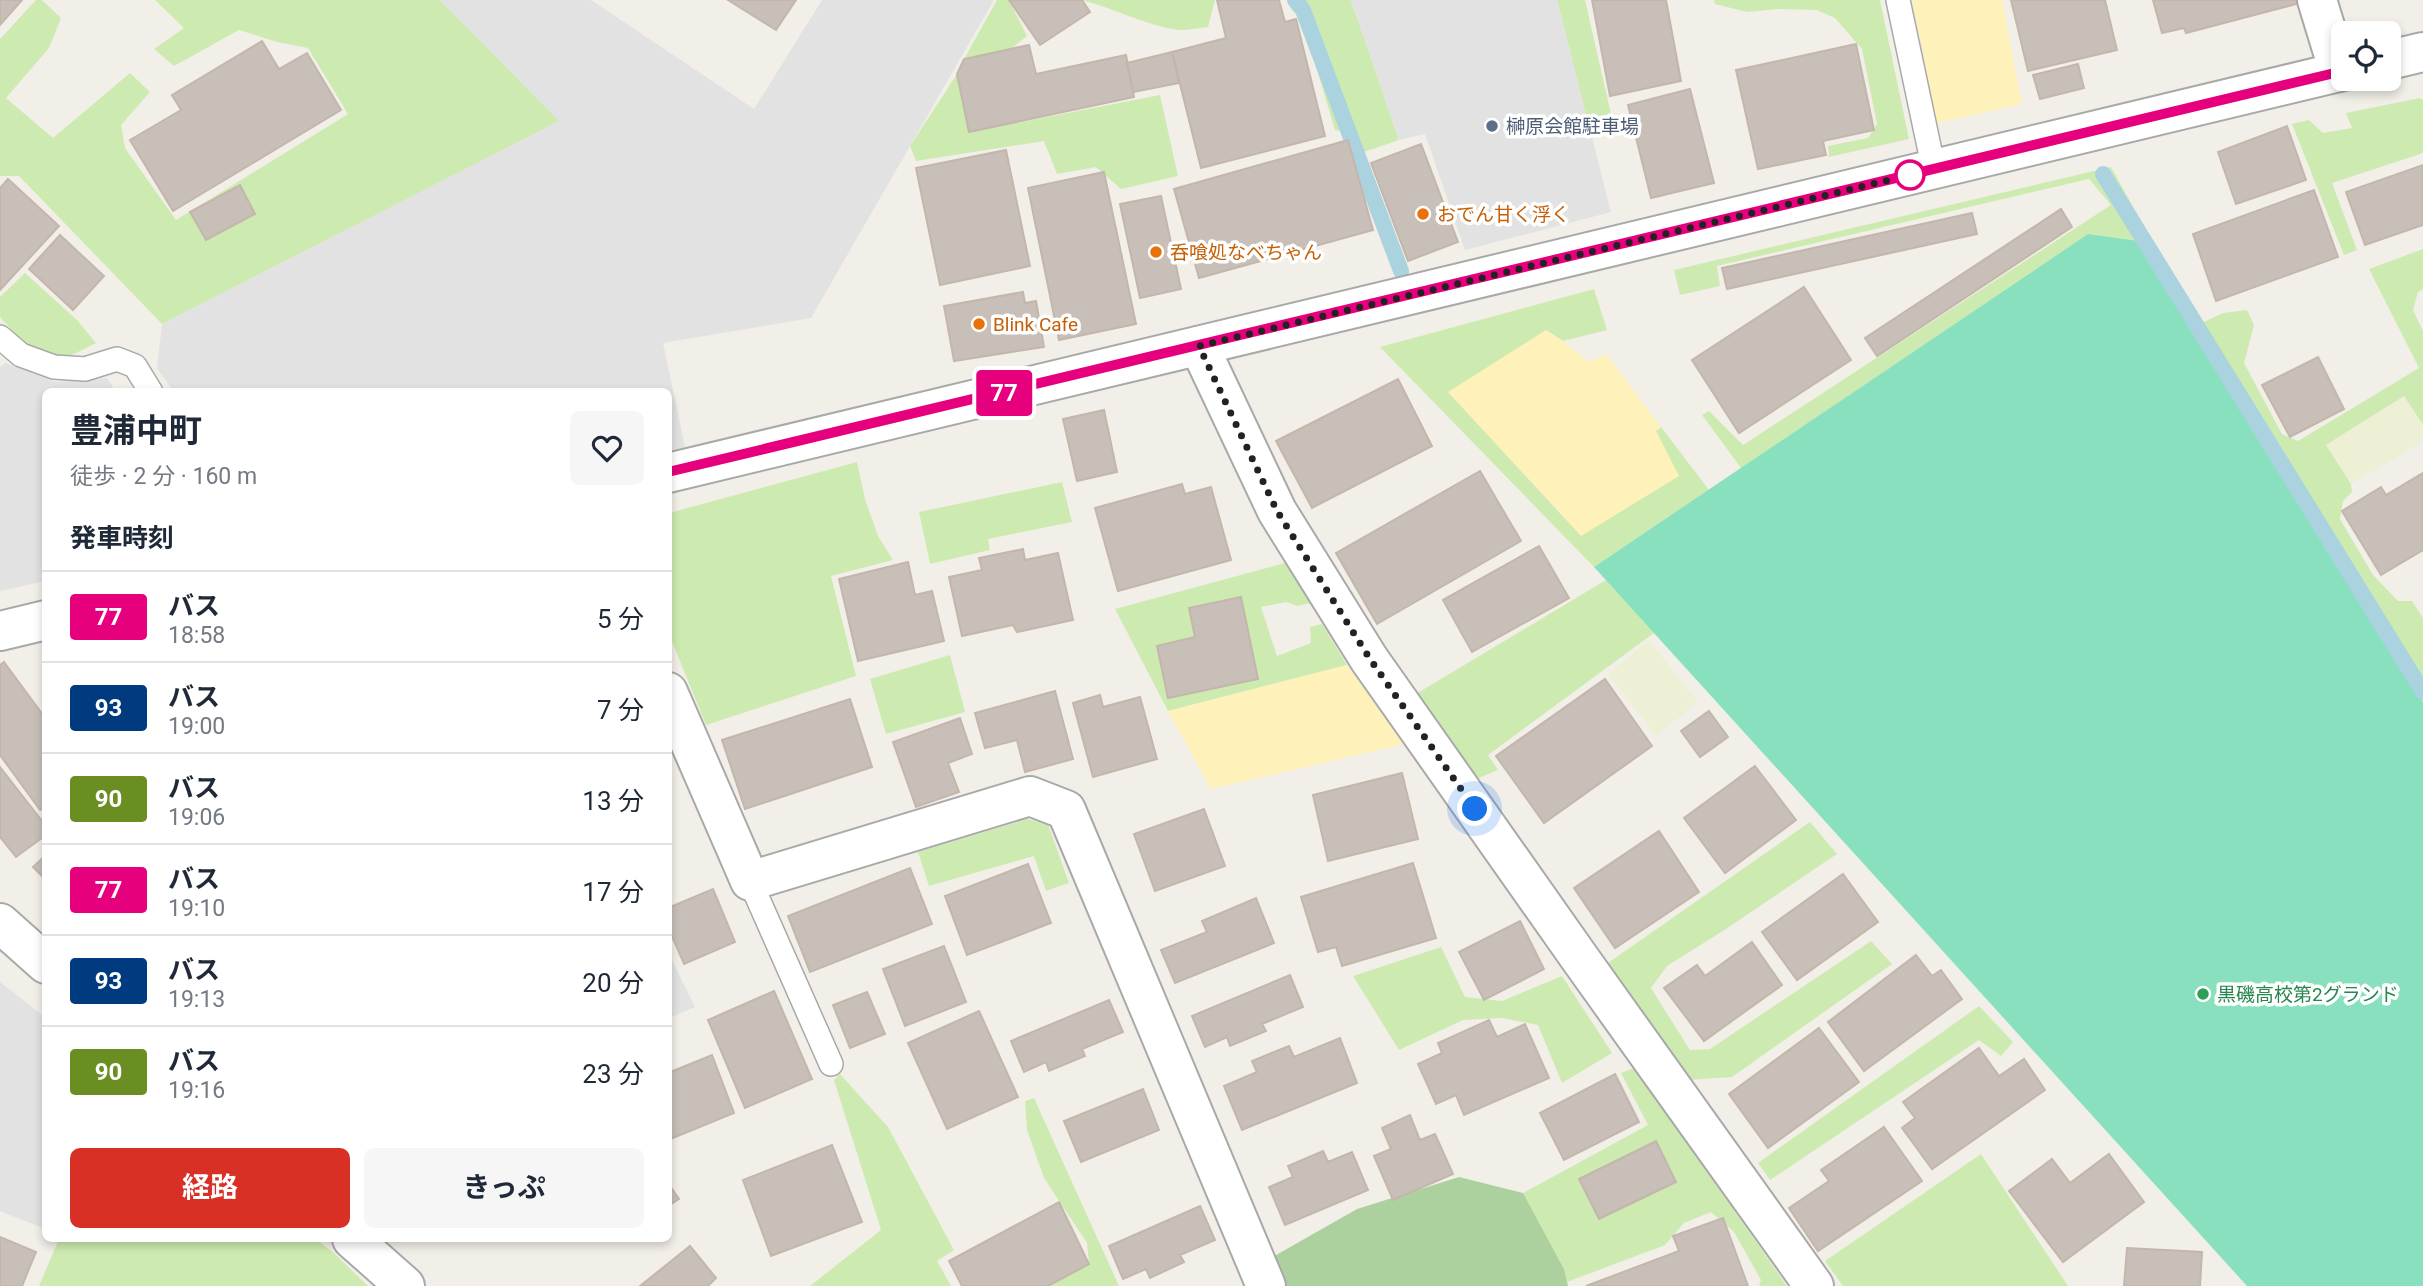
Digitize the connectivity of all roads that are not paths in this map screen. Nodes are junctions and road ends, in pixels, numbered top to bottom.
1 (1898, 0) edge
2 (2317, 0) edge
3 (2331, 41) edge
4 (2423, 52) edge
5 (2401, 57) edge
6 (2331, 73) edge
7 (1934, 170) junction
8 (0, 337) edge
9 (1199, 346) junction
10 (149, 388) edge
11 (672, 471) edge
12 (42, 621) edge
13 (0, 631) edge
14 (672, 698) edge
15 (750, 881) junction
16 (0, 923) edge
17 (42, 960) edge
18 (831, 1064) dead end
19 (355, 1242) edge
20 (405, 1286) edge
21 (1266, 1286) edge
22 (1814, 1286) edge

1 - 7 lane
2 - 3 street
4 - 5 street
6 - 7 street
7 - 9 street
8 - 10 lane
9 - 11 street
9 - 22 street
12 - 13 street
14 - 15 street
15 - 18 lane
15 - 21 street
16 - 17 street
19 - 20 street

